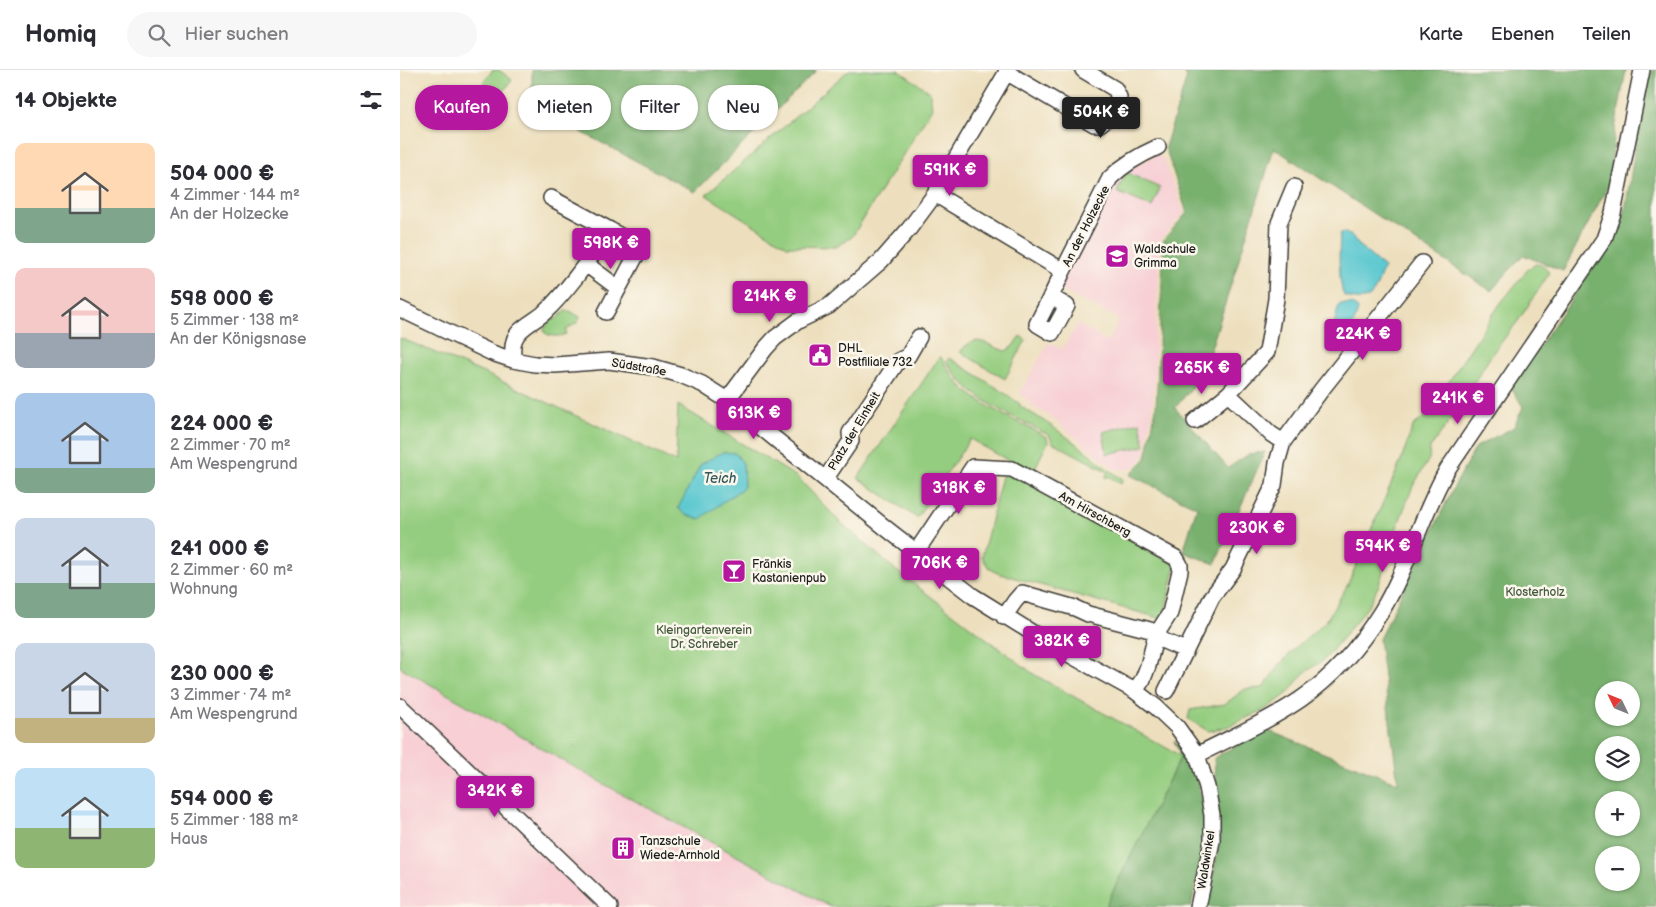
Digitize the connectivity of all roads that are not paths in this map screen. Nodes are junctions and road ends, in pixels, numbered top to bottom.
1 (1083, 70) edge
2 (1642, 70) edge
3 (1007, 71) edge
4 (1158, 147) dead end
5 (1294, 187) dead end
6 (934, 194) junction
7 (551, 198) dead end
8 (610, 230) junction
9 (1422, 263) dead end
10 (586, 264) junction
11 (1063, 271) junction
12 (618, 288) junction
13 (1051, 297) dead end
14 (400, 309) edge
15 (606, 312) dead end
16 (919, 337) dead end
17 (513, 360) junction
18 (1228, 394) junction
19 (727, 400) junction
20 (1195, 421) dead end
21 (1283, 442) junction
22 (826, 478) junction
23 (916, 552) junction
24 (1004, 617) junction
25 (1156, 635) junction
26 (1185, 650) junction
27 (1166, 690) dead end
28 (1135, 691) junction
29 (400, 706) edge
30 (1197, 755) junction
31 (610, 907) edge
32 (1198, 907) edge

1 - 3 street
2 - 30 street
3 - 6 street
4 - 11 street, An der Holzecke
5 - 18 street
6 - 11 street, An der Holzecke
6 - 19 street
7 - 8 street
8 - 10 street
8 - 12 street
9 - 21 street
10 - 12 street
10 - 17 street
11 - 13 street, An der Holzecke
12 - 15 street
14 - 17 street, Südstraße
16 - 22 street, Platz der Einheit
17 - 19 street, Südstraße
18 - 20 street
18 - 21 street
19 - 22 street, Südstraße
21 - 26 street
22 - 23 street, Südstraße
23 - 24 street, Südstraße
23 - 25 street, Am Hirschberg
24 - 25 street
24 - 28 street, Waldwinkel
25 - 26 street
25 - 28 street, Am Hirschberg
26 - 27 street
28 - 30 street, Waldwinkel
29 - 31 street
30 - 32 street, Waldwinkel

